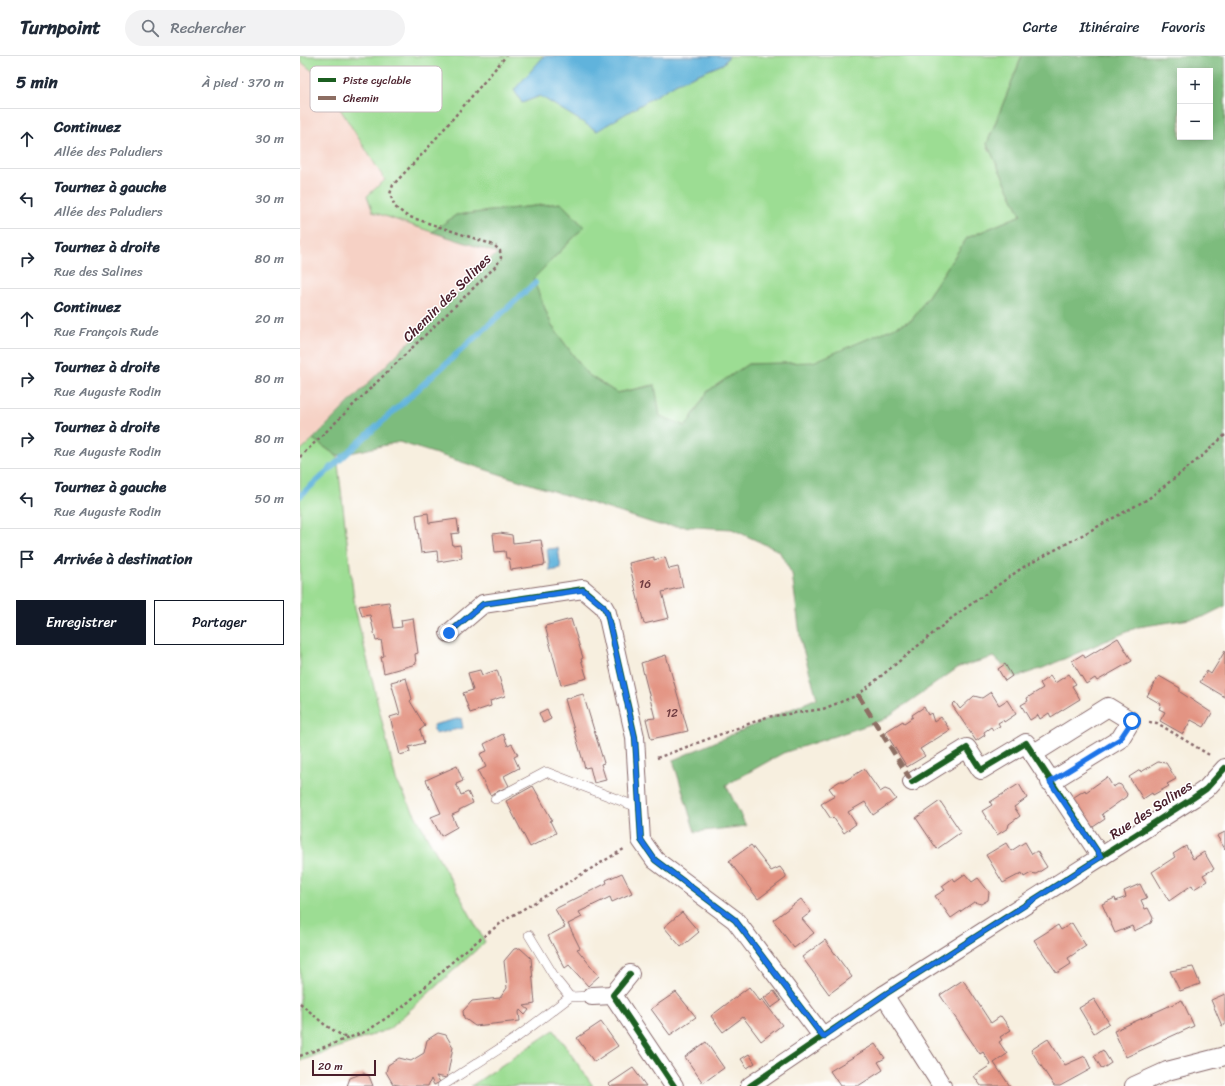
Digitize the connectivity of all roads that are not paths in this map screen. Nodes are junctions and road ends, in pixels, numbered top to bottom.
1 (449, 633) dead end
2 (1033, 754) junction
3 (1222, 764) edge
4 (912, 782) dead end
5 (1050, 782) junction
6 (495, 799) dead end
7 (640, 808) junction
8 (1101, 857) junction
9 (529, 934) dead end
10 (630, 974) dead end
11 (613, 995) junction
12 (884, 995) junction
13 (592, 996) joint
14 (570, 997) junction
15 (823, 1037) junction
16 (1225, 1056) edge
17 (442, 1086) edge
18 (674, 1086) edge
19 (750, 1086) edge
20 (942, 1086) edge
21 (1134, 1086) edge

1 - 7 street
2 - 4 street
2 - 5 street
2 - 5 street
3 - 8 street, Rue des Salines
5 - 8 street
6 - 7 lane
7 - 15 street
8 - 12 street, Rue des Salines
9 - 14 lane
10 - 11 street
11 - 13 street
11 - 18 street
12 - 15 street, Rue des Salines
12 - 20 street
13 - 14 lane
14 - 17 lane
15 - 19 street, Rue des Salines
16 - 21 street

